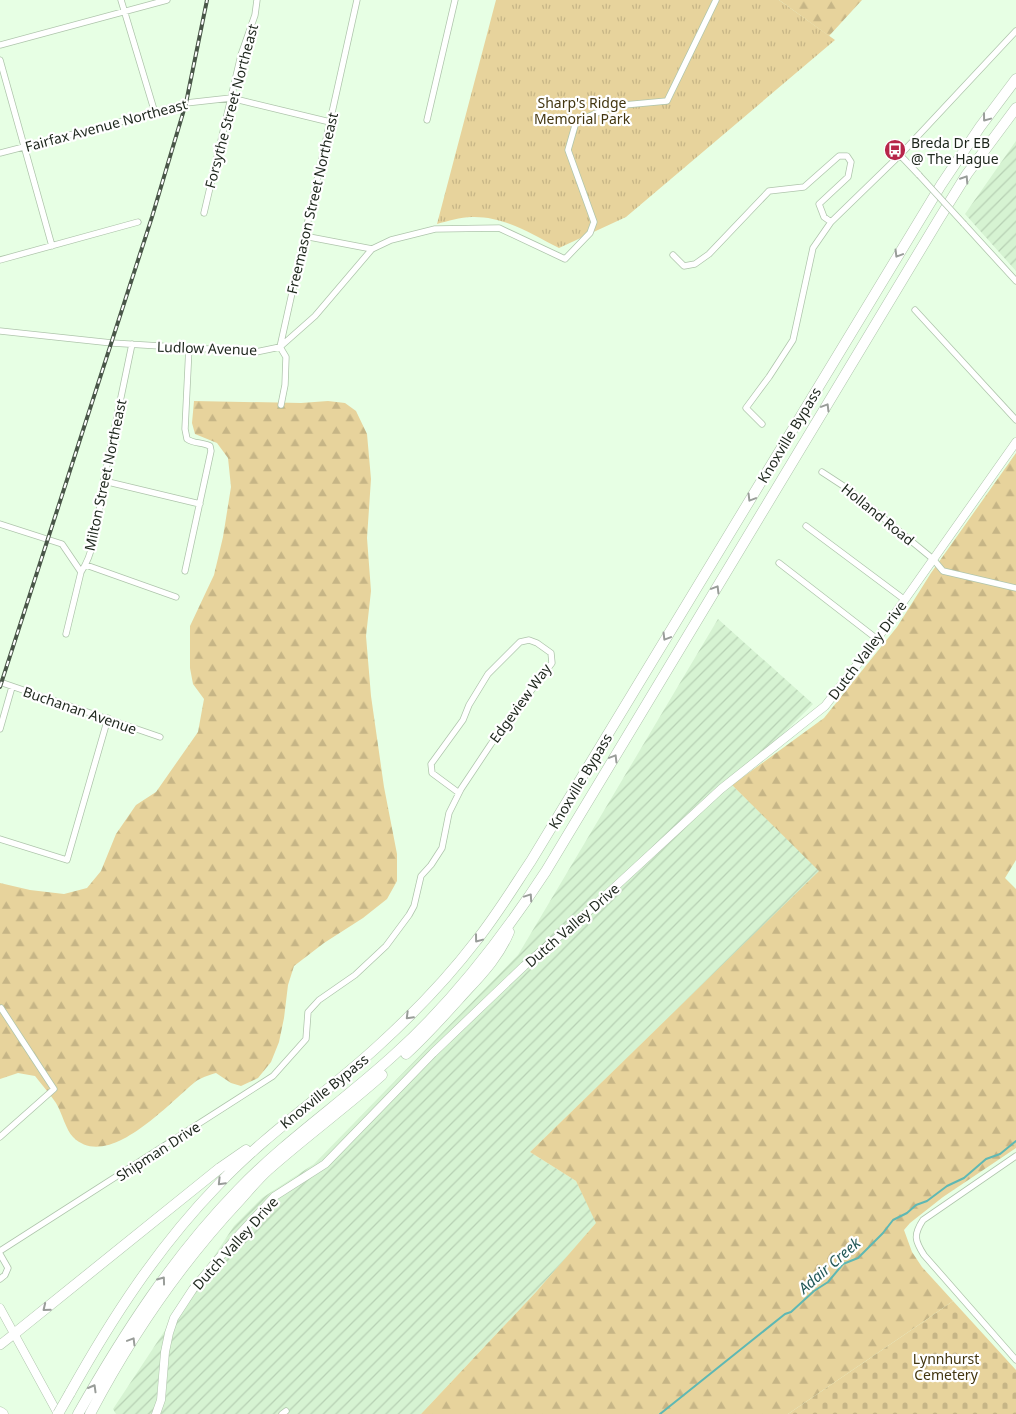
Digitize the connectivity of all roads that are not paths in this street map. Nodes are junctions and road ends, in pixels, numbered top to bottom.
1 (121, 0) edge
2 (168, 0) edge
3 (257, 0) edge
4 (357, 0) edge
5 (455, 0) edge
6 (716, 0) edge
7 (124, 11) junction
8 (1016, 31) edge
9 (0, 45) edge
10 (0, 60) edge
11 (1016, 79) edge
12 (231, 98) junction
13 (1016, 108) edge
14 (155, 113) junction
15 (427, 120) dead end
16 (330, 122) junction
17 (24, 146) junction
18 (0, 153) edge
19 (900, 155) junction
20 (204, 213) dead end
21 (138, 222) dead end
22 (831, 222) junction
23 (304, 236) junction
24 (52, 246) junction
25 (372, 250) junction
26 (672, 255) dead end
27 (0, 260) edge
28 (1016, 281) edge
29 (915, 310) dead end
30 (0, 331) edge
31 (132, 344) junction
32 (280, 347) junction
33 (190, 348) junction
34 (281, 405) dead end
35 (1016, 420) edge
36 (762, 424) dead end
37 (1016, 442) edge
38 (822, 472) dead end
39 (104, 481) junction
40 (200, 504) junction
41 (0, 524) edge
42 (806, 526) dead end
43 (933, 559) junction
44 (779, 563) dead end
45 (86, 565) junction
46 (185, 571) dead end
47 (81, 572) junction
48 (1016, 588) edge
49 (176, 596) dead end
50 (905, 600) junction
51 (66, 634) dead end
52 (877, 639) junction
53 (0, 682) edge
54 (12, 687) junction
55 (108, 718) junction
56 (0, 729) edge
57 (160, 737) dead end
58 (459, 793) junction
59 (0, 839) edge
60 (516, 916) junction
61 (1, 1008) dead end
62 (306, 1039) joint
63 (282, 1125) junction
64 (0, 1137) edge
65 (1016, 1156) edge
66 (0, 1252) edge
67 (0, 1279) edge
68 (0, 1308) edge
69 (14, 1334) junction
70 (0, 1346) edge
71 (1016, 1360) edge
72 (83, 1413) edge
73 (58, 1414) edge
74 (156, 1414) edge

1 - 7 street
2 - 7 street
3 - 12 street, Forsythe Street Northeast
4 - 16 street, Freemason Street Northeast
5 - 15 street
6 - 25 street
7 - 9 street
7 - 14 street
8 - 19 street
10 - 17 street
11 -> 63 highway, Knoxville Bypass
12 - 14 street, Fairfax Avenue Northeast
12 - 16 street, Fairfax Avenue Northeast
12 - 20 street, Forsythe Street Northeast
60 -> 13 highway, Knoxville Bypass
14 - 17 street, Fairfax Avenue Northeast
16 - 23 street, Freemason Street Northeast
17 - 18 street, Fairfax Avenue Northeast
17 - 24 street
19 - 22 street
19 - 28 street, bridge
21 - 24 street
22 - 26 street
22 - 36 street
23 - 25 street
23 - 32 street, Freemason Street Northeast
24 - 27 street
25 - 32 street
29 - 35 street
30 - 31 street, Ludlow Avenue
31 - 33 street, Ludlow Avenue
31 - 39 street, Milton Street Northeast
32 - 33 street, Ludlow Avenue
32 - 34 street, Freemason Street Northeast
33 - 40 street
37 - 43 street, Dutch Valley Drive
38 - 43 street, Holland Road
39 - 40 street
39 - 45 street, Milton Street Northeast
40 - 46 street
41 - 47 street
42 - 50 street
43 - 48 street, Holland Road
43 - 50 street, Dutch Valley Drive
44 - 52 street
45 - 47 street, Milton Street Northeast
45 - 49 street
47 - 51 street, Milton Street Northeast
50 - 52 street, Dutch Valley Drive
52 - 74 street, Dutch Valley Drive
53 - 54 street, Buchanan Avenue
54 - 55 street, Buchanan Avenue
54 - 56 street
55 - 57 street, Buchanan Avenue
55 - 59 street
58 - 58 street, Edgeview Way
58 - 62 street, Edgeview Way
72 -> 60 highway
72 -> 60 highway, Knoxville Bypass
61 - 64 street
62 - 66 street, Shipman Drive
63 -> 69 highway
63 -> 73 highway, Knoxville Bypass, bridge
65 - 71 street
66 - 67 street, Shipman Drive
68 - 69 street
69 - 70 main road
69 - 73 street

